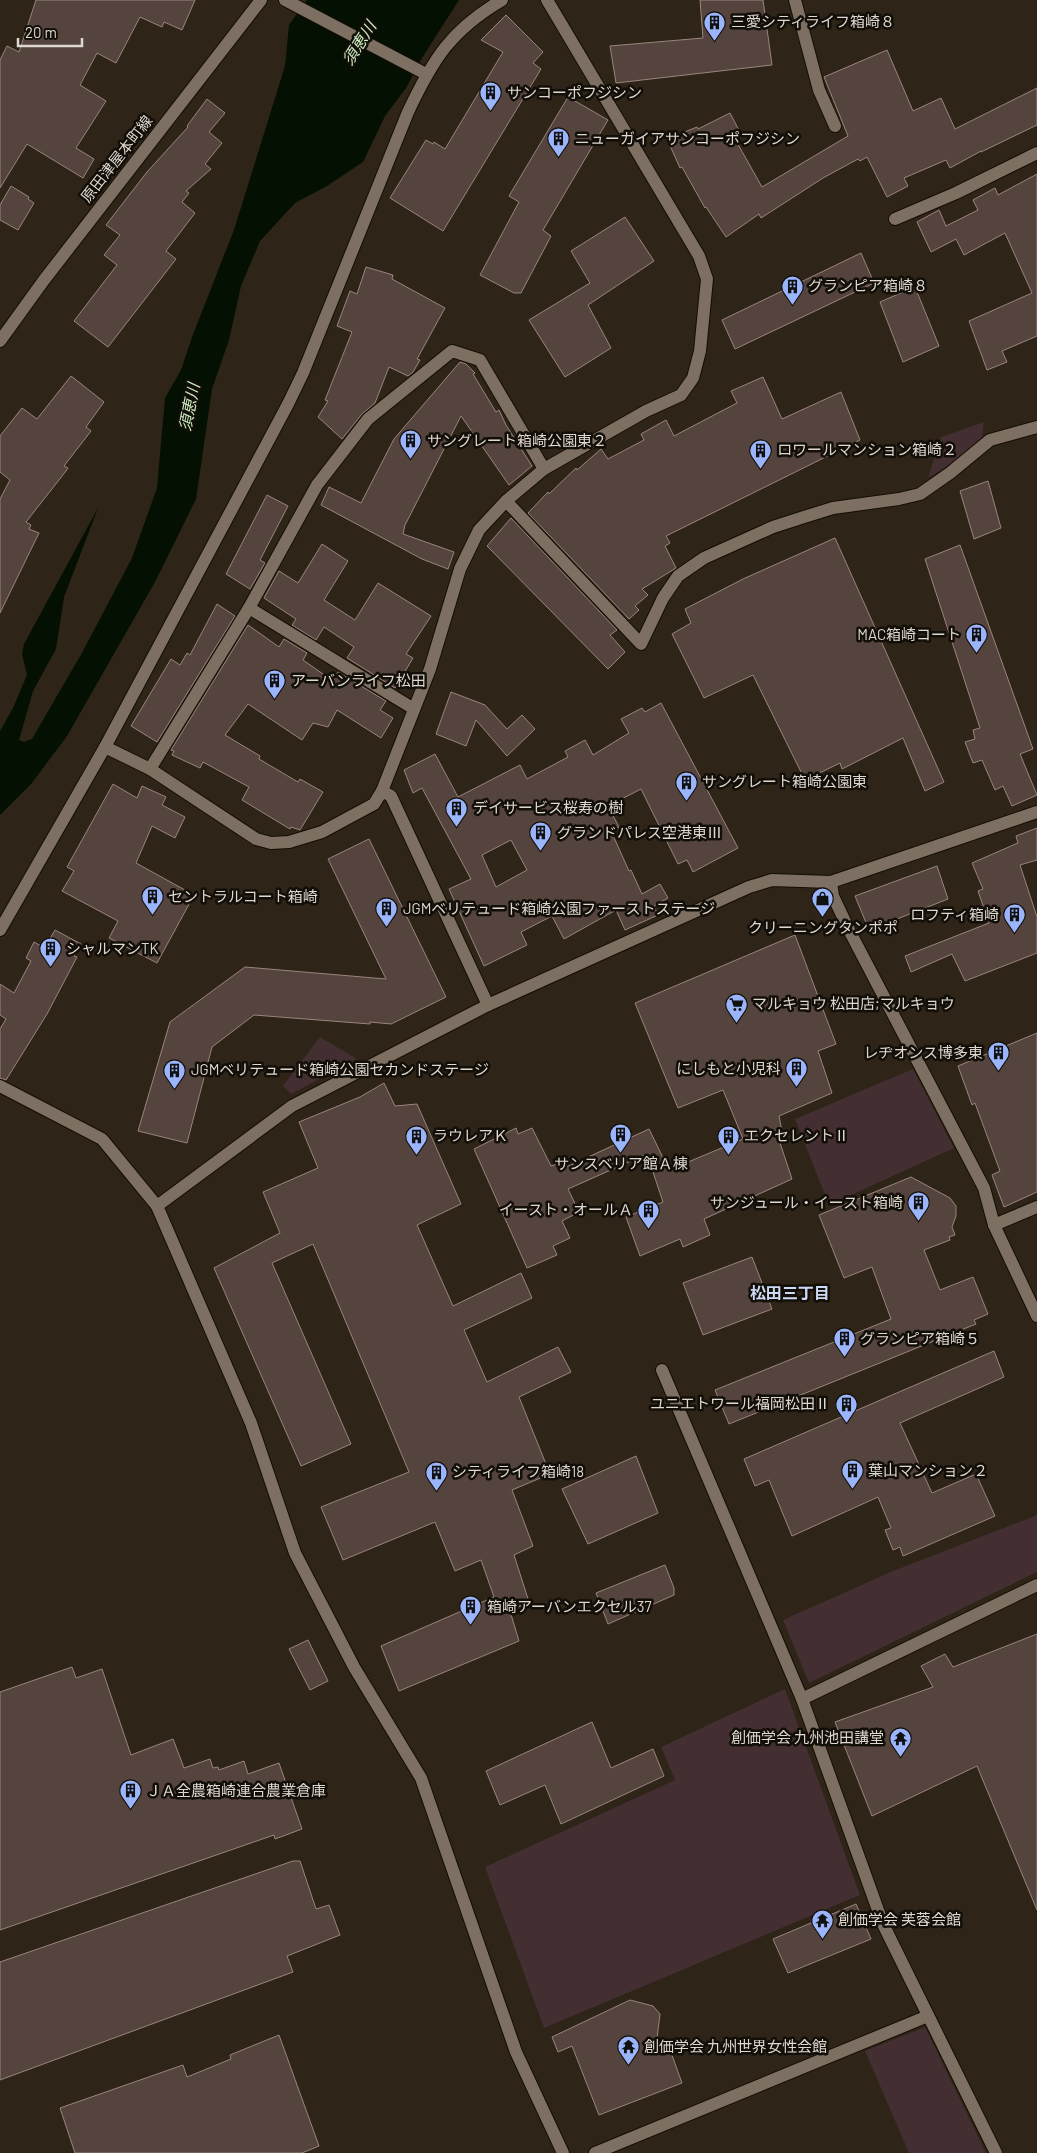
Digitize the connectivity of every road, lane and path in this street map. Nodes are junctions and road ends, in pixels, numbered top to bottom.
1 (261, 0) edge
2 (502, 0) edge
3 (547, 0) edge
4 (795, 0) edge
5 (289, 1) edge
6 (426, 74) junction
7 (835, 126) dead end
8 (1037, 153) edge
9 (895, 219) dead end
10 (0, 340) edge
11 (1037, 427) edge
12 (544, 470) junction
13 (506, 501) junction
14 (249, 608) junction
15 (414, 709) junction
16 (105, 747) junction
17 (150, 769) junction
18 (382, 791) junction
19 (1037, 812) edge
20 (831, 882) junction
21 (0, 930) edge
22 (488, 1005) junction
23 (0, 1086) edge
24 (156, 1206) junction
25 (1037, 1207) edge
26 (994, 1225) junction
27 (1037, 1316) edge
28 (662, 1370) dead end
29 (1037, 1585) edge
30 (802, 1699) junction
31 (928, 2016) junction
32 (563, 2153) edge
33 (595, 2153) edge
34 (996, 2153) edge

1 - 10 street, 原田津屋本町線
2 - 6 street
3 - 12 street
4 - 7 street
5 - 6 street
6 - 16 street
8 - 9 street
11 - 13 street
12 - 13 street
12 - 14 street
13 - 15 street
14 - 15 street
14 - 17 street
15 - 18 street
16 - 17 street
16 - 21 street
17 - 18 street
18 - 22 street
19 - 20 street
20 - 22 street
20 - 26 street
22 - 24 street
23 - 24 street
24 - 32 street
25 - 26 street
26 - 27 street
28 - 30 street
29 - 30 street
30 - 31 street
31 - 33 street
31 - 34 street

